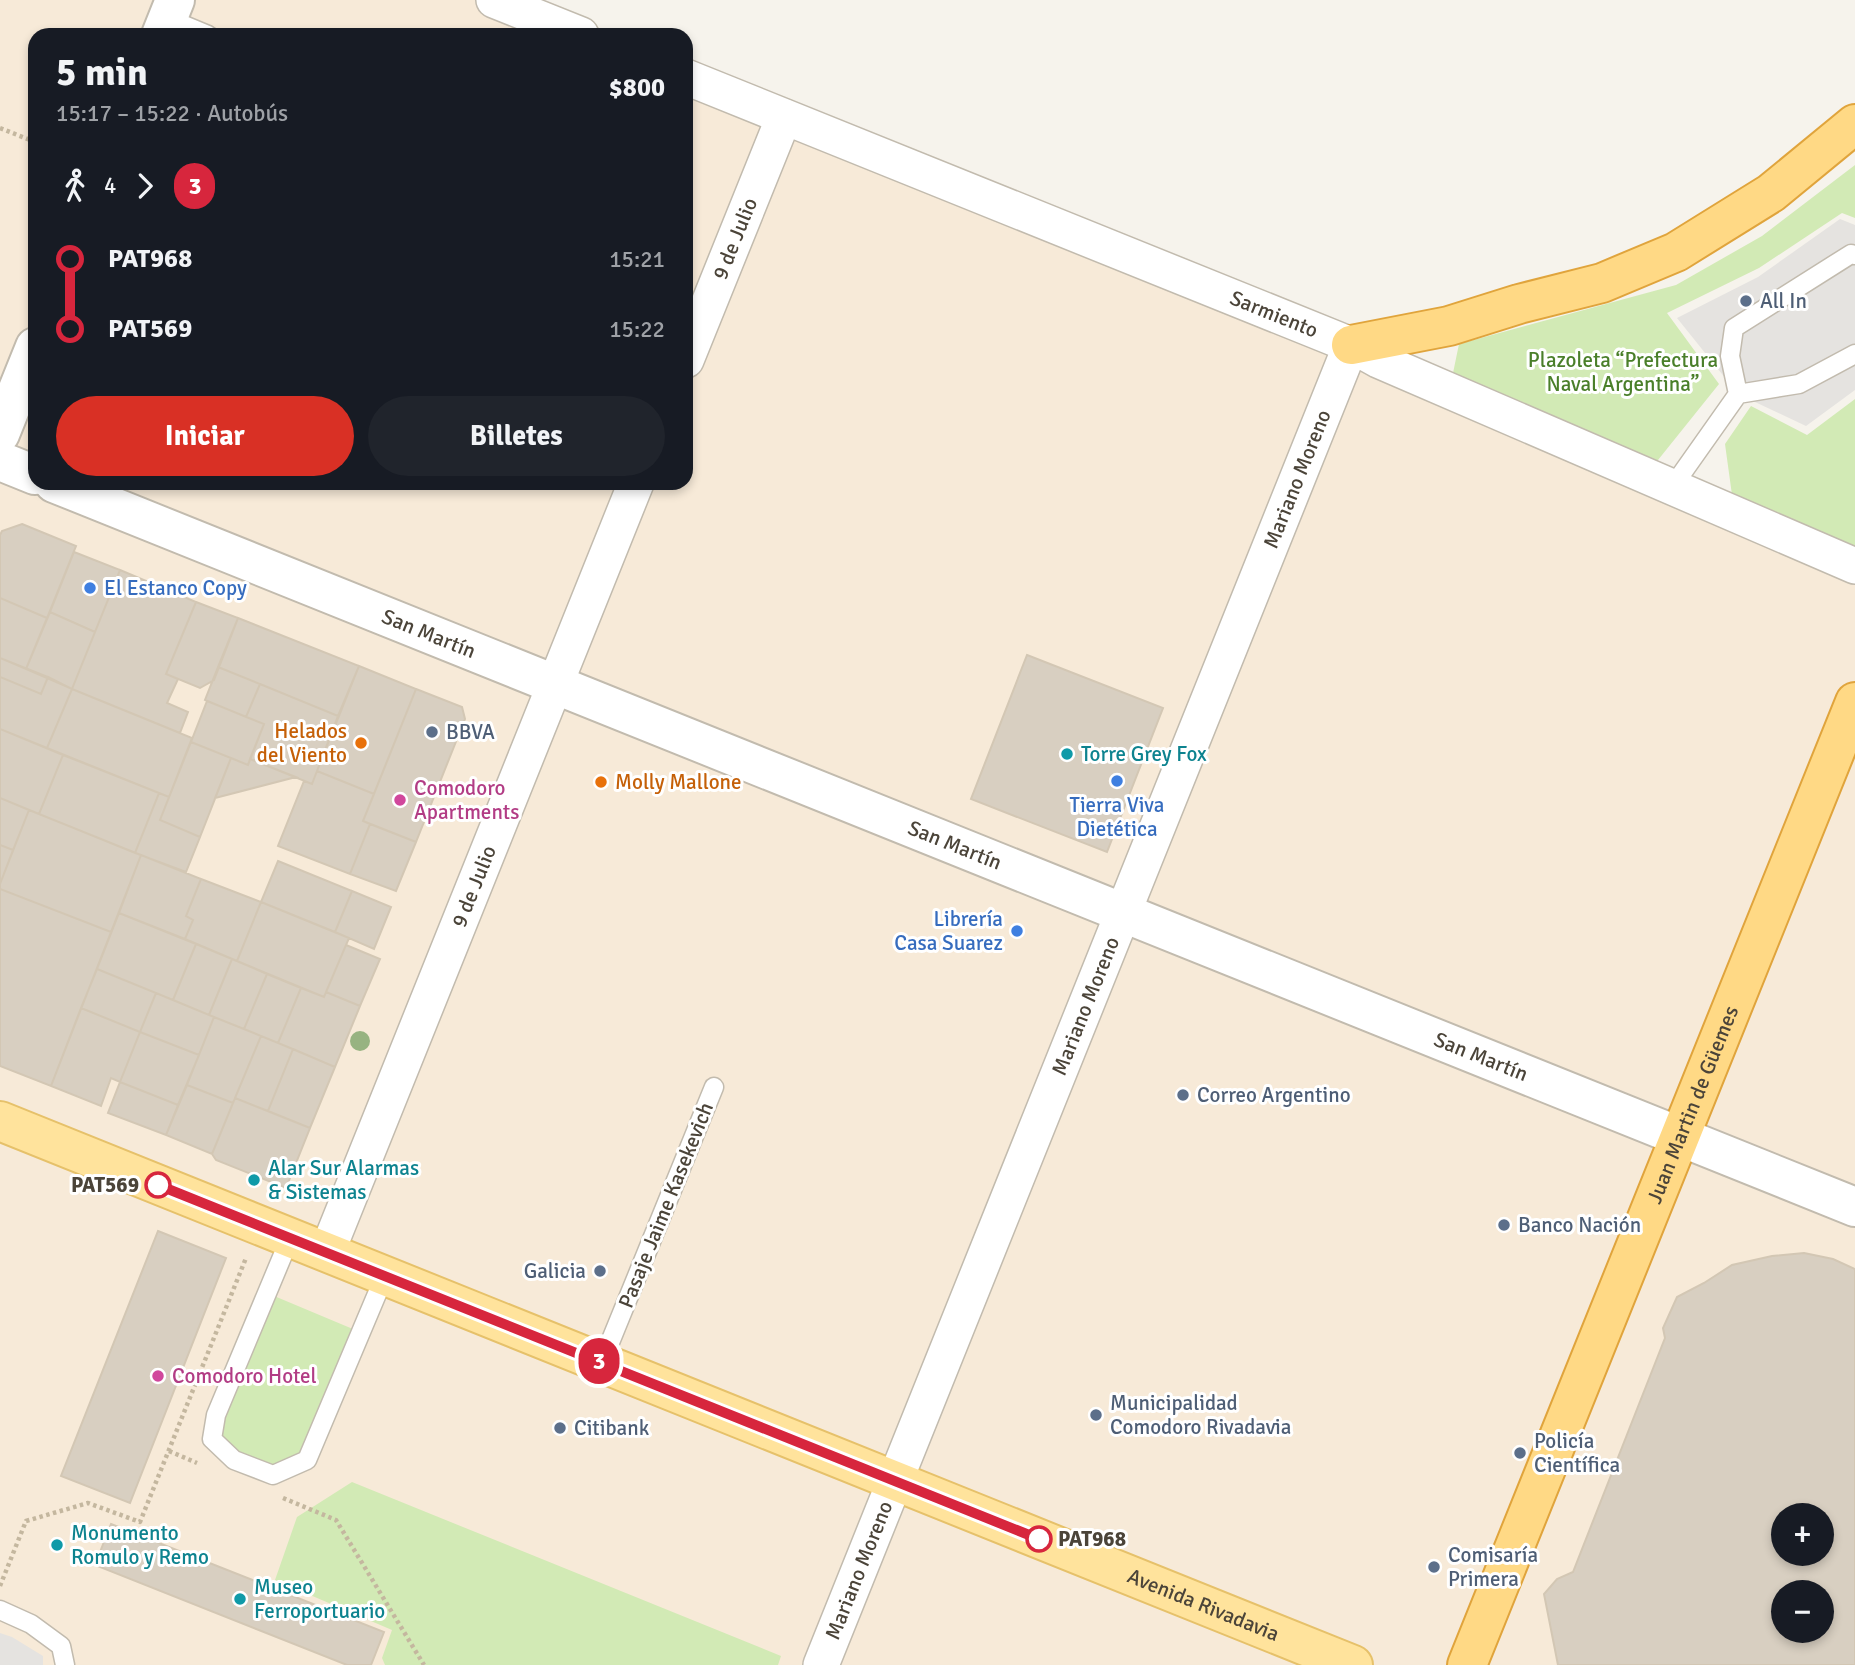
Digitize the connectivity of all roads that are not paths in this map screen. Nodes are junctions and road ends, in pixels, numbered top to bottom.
1 (494, 0) edge
2 (167, 18) edge
3 (191, 28) edge
4 (563, 28) edge
5 (693, 81) edge
6 (784, 117) junction
7 (1855, 124) edge
8 (1855, 255) edge
9 (693, 343) edge
10 (1351, 345) junction
11 (1855, 354) edge
12 (28, 364) edge
13 (1738, 394) junction
14 (0, 434) edge
15 (0, 461) edge
16 (28, 472) edge
17 (1673, 486) junction
18 (71, 490) edge
19 (633, 490) edge
20 (1855, 566) edge
21 (555, 684) junction
22 (1855, 702) edge
23 (1123, 912) junction
24 (714, 1087) dead end
25 (0, 1121) edge
26 (1680, 1137) junction
27 (1855, 1207) edge
28 (276, 1242) junction
29 (327, 1252) junction
30 (385, 1275) junction
31 (602, 1362) junction
32 (895, 1481) junction
33 (0, 1609) edge
34 (65, 1665) edge
35 (821, 1665) edge
36 (1353, 1665) edge
37 (1467, 1665) edge

1 - 4 street
2 - 3 lane
5 - 6 street, Sarmiento
6 - 9 street, 9 de Julio
6 - 10 street, Sarmiento
7 - 10 highway
8 - 13 lane
10 - 17 street, Sarmiento
10 - 23 street, Mariano Moreno
11 - 13 lane
12 - 14 street
13 - 17 lane
15 - 16 street
17 - 20 street, Sarmiento
18 - 21 street, San Martín
19 - 21 street, 9 de Julio
21 - 23 street, San Martín
21 - 29 street, 9 de Julio
22 - 26 highway, Juan Martin de Güemes
23 - 26 street, San Martín
23 - 32 street, Mariano Moreno
24 - 31 lane, Pasaje Jaime Kasekevich
25 - 28 main road, Avenida Rivadavia
26 - 27 street, San Martín
26 - 37 highway, Juan Martin de Güemes
28 - 29 main road, Avenida Rivadavia
28 - 30 lane
29 - 30 main road, Avenida Rivadavia
30 - 31 main road, Avenida Rivadavia
31 - 32 main road, Avenida Rivadavia
32 - 35 street, Mariano Moreno
32 - 36 main road, Avenida Rivadavia
33 - 34 lane

